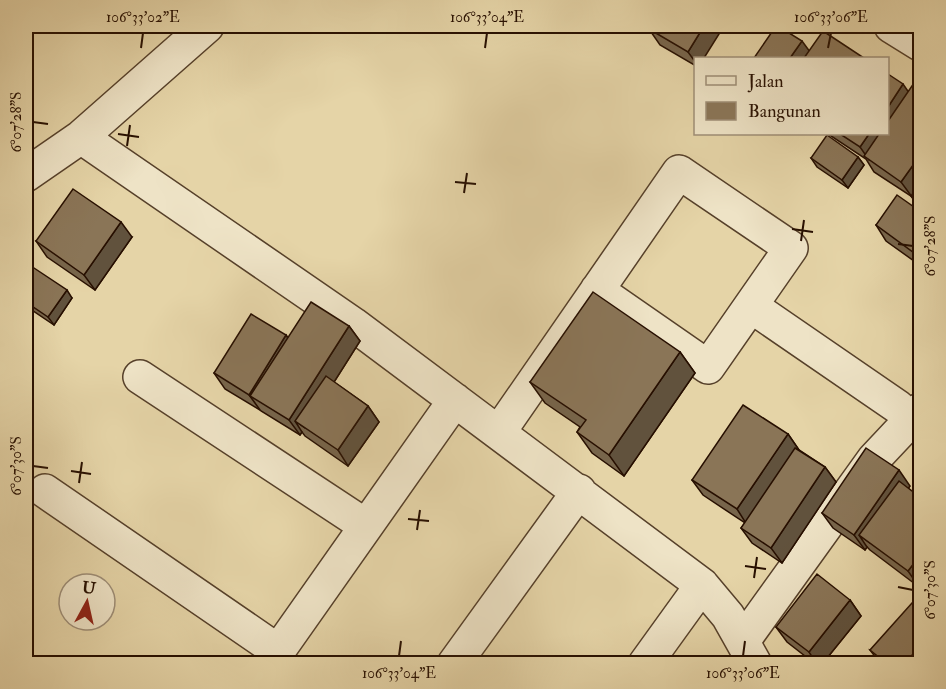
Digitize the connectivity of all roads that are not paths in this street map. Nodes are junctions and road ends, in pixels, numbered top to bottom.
1 (207, 26) edge
2 (891, 26) edge
3 (921, 44) edge
4 (81, 137) junction
5 (26, 176) edge
6 (597, 290) junction
7 (751, 306) junction
8 (140, 377) dead end
9 (455, 400) junction
10 (909, 409) edge
11 (499, 432) junction
12 (45, 491) dead end
13 (579, 491) junction
14 (366, 526) junction
15 (702, 585) junction
16 (749, 652) edge
17 (274, 657) edge
18 (454, 663) edge
19 (645, 663) edge

1 - 4 street
2 - 3 street
4 - 5 street
4 - 9 street
6 - 7 street
6 - 7 street
6 - 11 street
7 - 10 street
8 - 14 street
9 - 11 street
9 - 14 street
10 - 16 street
11 - 13 street
12 - 17 street
13 - 15 street
13 - 18 street
14 - 17 street
15 - 16 street
15 - 19 street

